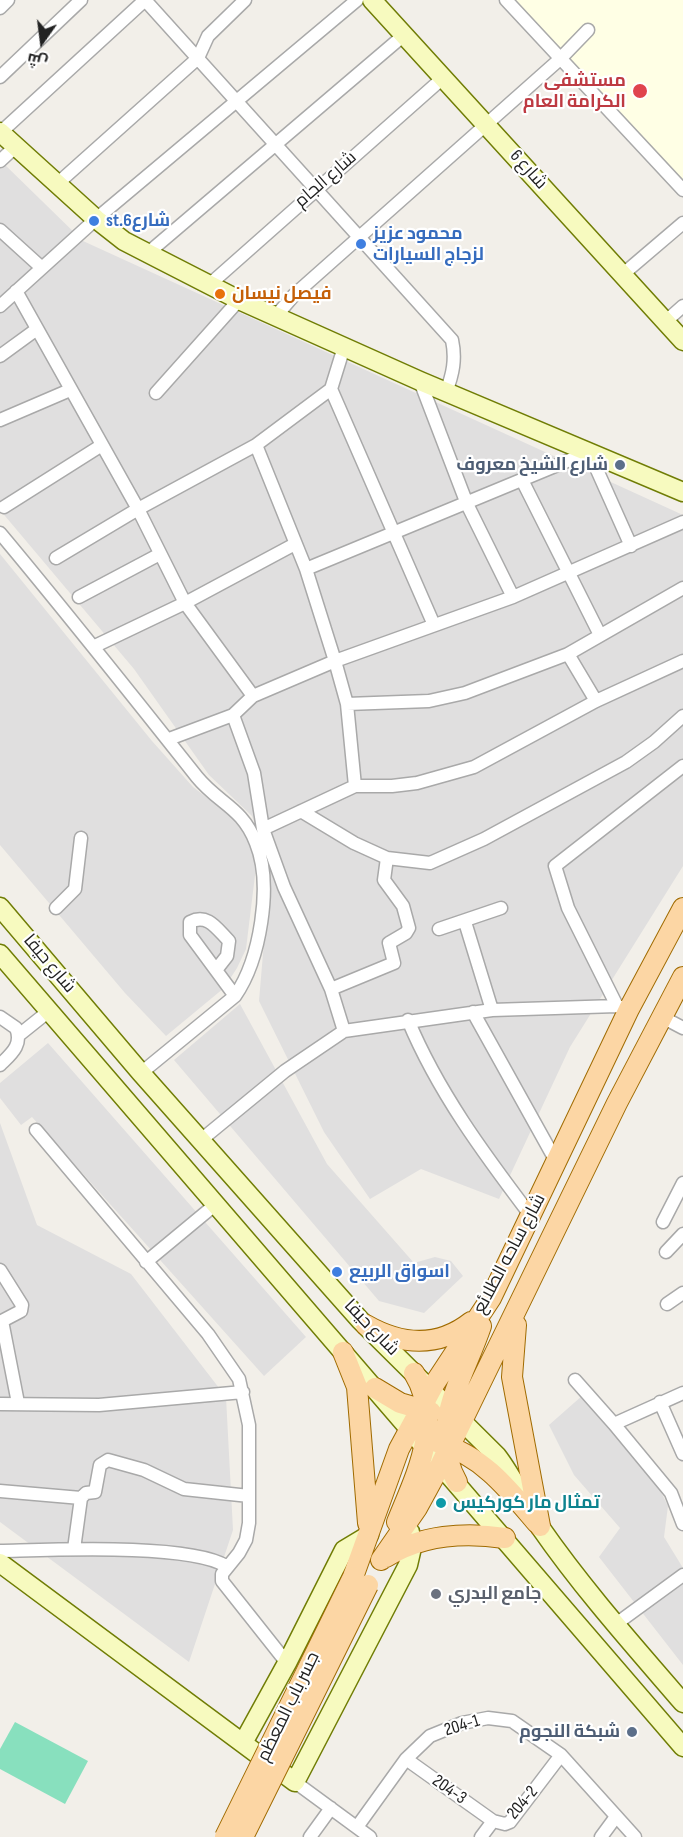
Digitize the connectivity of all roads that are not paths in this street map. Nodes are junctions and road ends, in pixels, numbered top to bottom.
1 (8, 0) edge
2 (81, 0) edge
3 (145, 0) edge
4 (246, 0) edge
5 (357, 0) edge
6 (372, 0) edge
7 (506, 0) edge
8 (0, 8) edge
9 (588, 30) dead end
10 (404, 35) junction
11 (198, 58) junction
12 (560, 59) junction
13 (0, 77) edge
14 (444, 77) junction
15 (237, 100) junction
16 (487, 124) junction
17 (0, 133) edge
18 (276, 143) junction
19 (15, 147) junction
20 (0, 161) edge
21 (57, 184) junction
22 (316, 188) junction
23 (683, 190) edge
24 (96, 219) junction
25 (683, 224) edge
26 (0, 230) edge
27 (359, 236) junction
28 (148, 253) junction
29 (42, 268) junction
30 (622, 275) junction
31 (209, 285) junction
32 (16, 291) junction
33 (239, 300) junction
34 (1, 304) edge
35 (683, 306) edge
36 (276, 316) junction
37 (665, 322) junction
38 (37, 329) junction
39 (683, 341) edge
40 (344, 347) junction
41 (0, 356) edge
42 (420, 381) junction
43 (331, 389) junction
44 (70, 390) junction
45 (446, 392) junction
46 (156, 393) dead end
47 (0, 420) edge
48 (102, 445) junction
49 (256, 445) junction
50 (589, 452) junction
51 (522, 480) junction
52 (683, 492) edge
53 (467, 504) junction
54 (3, 507) dead end
55 (138, 509) junction
56 (683, 522) edge
57 (0, 532) edge
58 (393, 535) junction
59 (295, 544) junction
60 (631, 546) junction
61 (160, 554) junction
62 (56, 558) dead end
63 (306, 569) junction
64 (568, 573) junction
65 (683, 588) edge
66 (80, 597) dead end
67 (513, 597) junction
68 (184, 603) junction
69 (434, 625) junction
70 (600, 636) junction
71 (95, 646) junction
72 (568, 654) junction
73 (335, 661) junction
74 (683, 661) edge
75 (253, 696) junction
76 (596, 701) junction
77 (347, 704) junction
78 (233, 715) junction
79 (683, 716) edge
80 (169, 739) junction
81 (683, 766) edge
82 (356, 786) junction
83 (301, 811) junction
84 (263, 829) junction
85 (81, 838) dead end
86 (387, 858) junction
87 (0, 907) edge
88 (56, 908) dead end
89 (501, 908) dead end
90 (683, 908) edge
91 (465, 922) junction
92 (439, 929) dead end
93 (683, 931) edge
94 (0, 954) edge
95 (216, 970) dead end
96 (683, 977) edge
97 (683, 986) edge
98 (331, 989) junction
99 (235, 996) junction
100 (627, 1003) junction
101 (492, 1010) junction
102 (49, 1011) junction
103 (665, 1011) junction
104 (473, 1012) junction
105 (0, 1017) edge
106 (408, 1020) junction
107 (683, 1028) edge
108 (344, 1031) junction
109 (19, 1035) junction
110 (0, 1065) edge
111 (141, 1074) junction
112 (36, 1130) dead end
113 (201, 1140) junction
114 (557, 1162) junction
115 (683, 1183) edge
116 (216, 1204) junction
117 (531, 1216) junction
118 (663, 1222) dead end
119 (683, 1234) edge
120 (666, 1252) dead end
121 (146, 1262) junction
122 (0, 1270) edge
123 (683, 1293) edge
124 (490, 1298) junction
125 (667, 1305) dead end
126 (518, 1307) junction
127 (478, 1316) junction
128 (366, 1325) junction
129 (343, 1352) junction
130 (414, 1373) joint
131 (575, 1380) dead end
132 (375, 1388) junction
133 (243, 1392) junction
134 (683, 1393) edge
135 (660, 1402) junction
136 (18, 1403) junction
137 (426, 1403) junction
138 (0, 1404) edge
139 (457, 1411) junction
140 (614, 1424) junction
141 (433, 1446) junction
142 (683, 1454) edge
143 (457, 1482) joint
144 (0, 1491) edge
145 (249, 1496) junction
146 (81, 1498) junction
147 (405, 1516) junction
148 (683, 1524) edge
149 (540, 1526) junction
150 (369, 1534) junction
151 (506, 1538) junction
152 (411, 1545) junction
153 (74, 1549) junction
154 (0, 1551) edge
155 (381, 1560) junction
156 (0, 1563) edge
157 (226, 1566) junction
158 (683, 1575) edge
159 (360, 1581) junction
160 (616, 1624) junction
161 (287, 1663) junction
162 (683, 1703) edge
163 (243, 1743) junction
164 (683, 1747) edge
165 (561, 1755) junction
166 (406, 1759) junction
167 (295, 1782) junction
168 (331, 1808) junction
169 (615, 1818) junction
170 (493, 1821) junction
171 (357, 1827) junction
172 (225, 1837) edge
173 (243, 1837) edge
174 (310, 1837) edge
175 (370, 1837) edge
176 (481, 1837) edge
177 (601, 1837) edge
178 (635, 1837) edge

1 - 8 street
2 - 13 street
3 - 11 street
3 - 17 street
4 - 11 street
5 - 15 street
6 - 10 street, شارع 6
7 - 12 street
9 - 12 street
10 - 14 street, شارع 6
10 - 18 street
11 - 15 street
11 - 21 street
12 - 16 street
12 - 23 street
14 - 16 street, شارع 6
14 - 22 street, شارع الجام
15 - 18 street
15 - 24 street
16 - 27 street
16 - 30 street, شارع 6
17 - 19 street
18 - 22 street
18 - 28 street
19 - 20 street
19 - 21 street
21 - 24 street
22 - 27 street
22 - 31 street, شارع الجام
24 - 28 street
24 - 29 street
25 - 30 street
26 - 29 street
27 - 36 street
27 - 45 street
28 - 31 street
29 - 32 street
30 - 37 street, شارع 6
31 - 33 street
32 - 34 street
32 - 38 street
33 - 36 street
33 - 46 street
35 - 37 street
36 - 40 street
37 - 39 street, شارع 6
38 - 41 street
38 - 44 street
40 - 42 street
40 - 43 street
42 - 45 street
42 - 53 street
43 - 49 street
43 - 58 street
44 - 47 street
44 - 48 street
45 - 50 street
48 - 54 street
48 - 55 street
49 - 55 street
49 - 59 street
50 - 51 street
50 - 52 street
50 - 60 street
51 - 53 street
51 - 64 street
53 - 58 street
53 - 67 street
55 - 61 street
55 - 62 street
56 - 60 street
57 - 71 street
58 - 63 street
58 - 69 street
59 - 63 street
59 - 68 street
60 - 64 street
61 - 66 street
61 - 68 street
63 - 73 street
64 - 67 street
64 - 70 street
65 - 70 street
67 - 69 street
68 - 71 street
68 - 75 street
69 - 73 street
70 - 72 street
71 - 80 street
72 - 76 street
72 - 77 street
73 - 75 street
73 - 77 street
74 - 76 street
75 - 78 street
76 - 82 street
77 - 82 street
78 - 80 street
78 - 84 street
79 - 86 street
80 - 99 street
81 - 100 street
82 - 83 street
83 - 84 street
83 - 86 street
84 - 98 street
85 - 88 street
86 - 98 street
87 - 111 street, شارع حيفا
89 - 91 street
90 - 100 main road
91 - 92 street
91 - 101 street
93 - 100 main road
94 - 102 street, شارع حيفا
95 - 99 street
96 - 103 main road
97 - 103 main road
98 - 108 street
99 - 111 street
100 - 101 street
100 - 114 main road, شارع ساحه الطلائع
101 - 104 street
102 - 109 street
102 - 116 street, شارع حيفا
103 - 107 street
103 - 126 main road, شارع ساحه الطلائع
104 - 106 street
104 - 114 street
105 - 109 street
106 - 108 street
106 - 117 street
108 - 113 street
109 - 110 street
111 - 113 street, شارع حيفا
112 - 121 street
113 - 128 street, شارع حيفا
114 - 117 main road, شارع ساحه الطلائع
115 - 118 street
116 - 121 street
116 - 129 street, شارع حيفا
117 - 124 main road, شارع ساحه الطلائع
119 - 120 street
121 - 133 street
122 - 136 street
123 - 125 street
124 - 127 main road, شارع ساحه الطلائع
124 - 139 main road
126 - 139 main road, شارع ساحه الطلائع
126 - 149 main road
127 - 128 main road
127 - 137 main road, شارع ساحه الطلائع
128 - 130 street, شارع حيفا
129 - 132 street, شارع حيفا
129 - 150 main road
130 - 137 main road
131 - 140 street
132 - 137 main road
132 - 141 street, شارع حيفا
133 - 136 street
133 - 145 street
134 - 135 street
135 - 140 street
135 - 142 street
136 - 138 street
137 - 139 main road
137 - 141 main road, شارع ساحه الطلائع
139 - 141 main road, شارع ساحه الطلائع
139 - 149 street
140 - 148 street
141 - 143 main road
141 - 147 main road, شارع ساحه الطلائع
141 - 149 main road
141 - 150 main road, شارع ساحه الطلائع
143 - 151 street
144 - 146 street
145 - 146 street
145 - 157 street
146 - 153 street
147 - 152 street
147 - 155 main road, شارع ساحه الطلائع
149 - 160 street
150 - 159 main road, شارع ساحه الطلائع
150 - 161 street
151 - 152 main road
151 - 164 street
152 - 155 main road
152 - 167 street
153 - 154 street
153 - 157 street
155 - 159 main road, شارع ساحه الطلائع
156 - 163 street
157 - 161 street
158 - 160 street
159 - 172 main road, جسر باب المعظم, bridge
159 - 173 main road, جسر باب المعظم, bridge
160 - 162 street
161 - 163 street
163 - 167 street
165 - 166 street, 204-1
165 - 169 street, 204-1
165 - 170 street, 204-2
166 - 170 street, 204-3
166 - 171 street, 204-1
167 - 168 street
168 - 171 street
168 - 174 street
169 - 177 street
169 - 178 street, 204-1
170 - 176 street, 204-2
171 - 175 street

